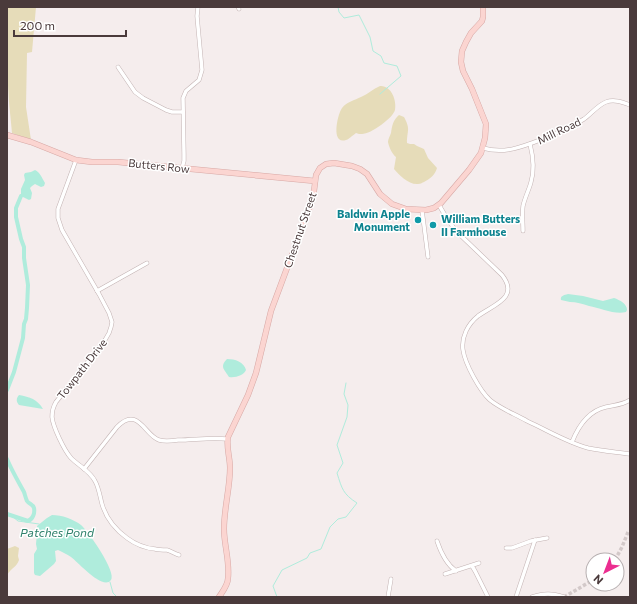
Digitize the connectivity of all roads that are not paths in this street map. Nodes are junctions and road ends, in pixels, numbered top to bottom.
1 (198, 7) edge
2 (483, 7) edge
3 (118, 67) dead end
4 (630, 105) edge
5 (183, 112) junction
6 (7, 135) edge
7 (530, 144) junction
8 (483, 148) junction
9 (76, 160) junction
10 (182, 168) junction
11 (315, 181) junction
12 (439, 205) junction
13 (422, 210) junction
14 (523, 231) dead end
15 (428, 257) dead end
16 (147, 262) dead end
17 (98, 291) junction
18 (630, 400) edge
19 (227, 439) junction
20 (572, 442) junction
21 (630, 454) edge
22 (84, 469) junction
23 (547, 538) dead end
24 (535, 540) junction
25 (437, 541) dead end
26 (506, 548) dead end
27 (179, 555) dead end
28 (479, 563) dead end
29 (472, 566) junction
30 (456, 571) junction
31 (445, 574) dead end
32 (391, 580) dead end
33 (219, 597) edge
34 (388, 597) edge
35 (488, 597) edge
36 (516, 597) edge
37 (532, 597) edge
38 (564, 597) edge

1 - 5 street
2 - 8 street
3 - 5 street
4 - 7 street, Mill Road
5 - 10 street
6 - 9 street, Butters Row
7 - 8 street, Mill Road
7 - 14 street
8 - 12 street
9 - 10 street, Butters Row
9 - 17 street, Towpath Drive
10 - 11 street, Butters Row
11 - 13 street, Chestnut Street
11 - 19 street, Chestnut Street
12 - 13 street, Chestnut Street
12 - 20 street
13 - 15 street
16 - 17 street
17 - 22 street, Towpath Drive
18 - 20 street
19 - 22 street
19 - 33 street
20 - 21 street
22 - 27 street, Towpath Drive
23 - 24 street
24 - 26 street
24 - 36 street
25 - 30 street
28 - 29 street
29 - 30 street
29 - 35 street
30 - 31 street
32 - 34 street
37 - 38 street

